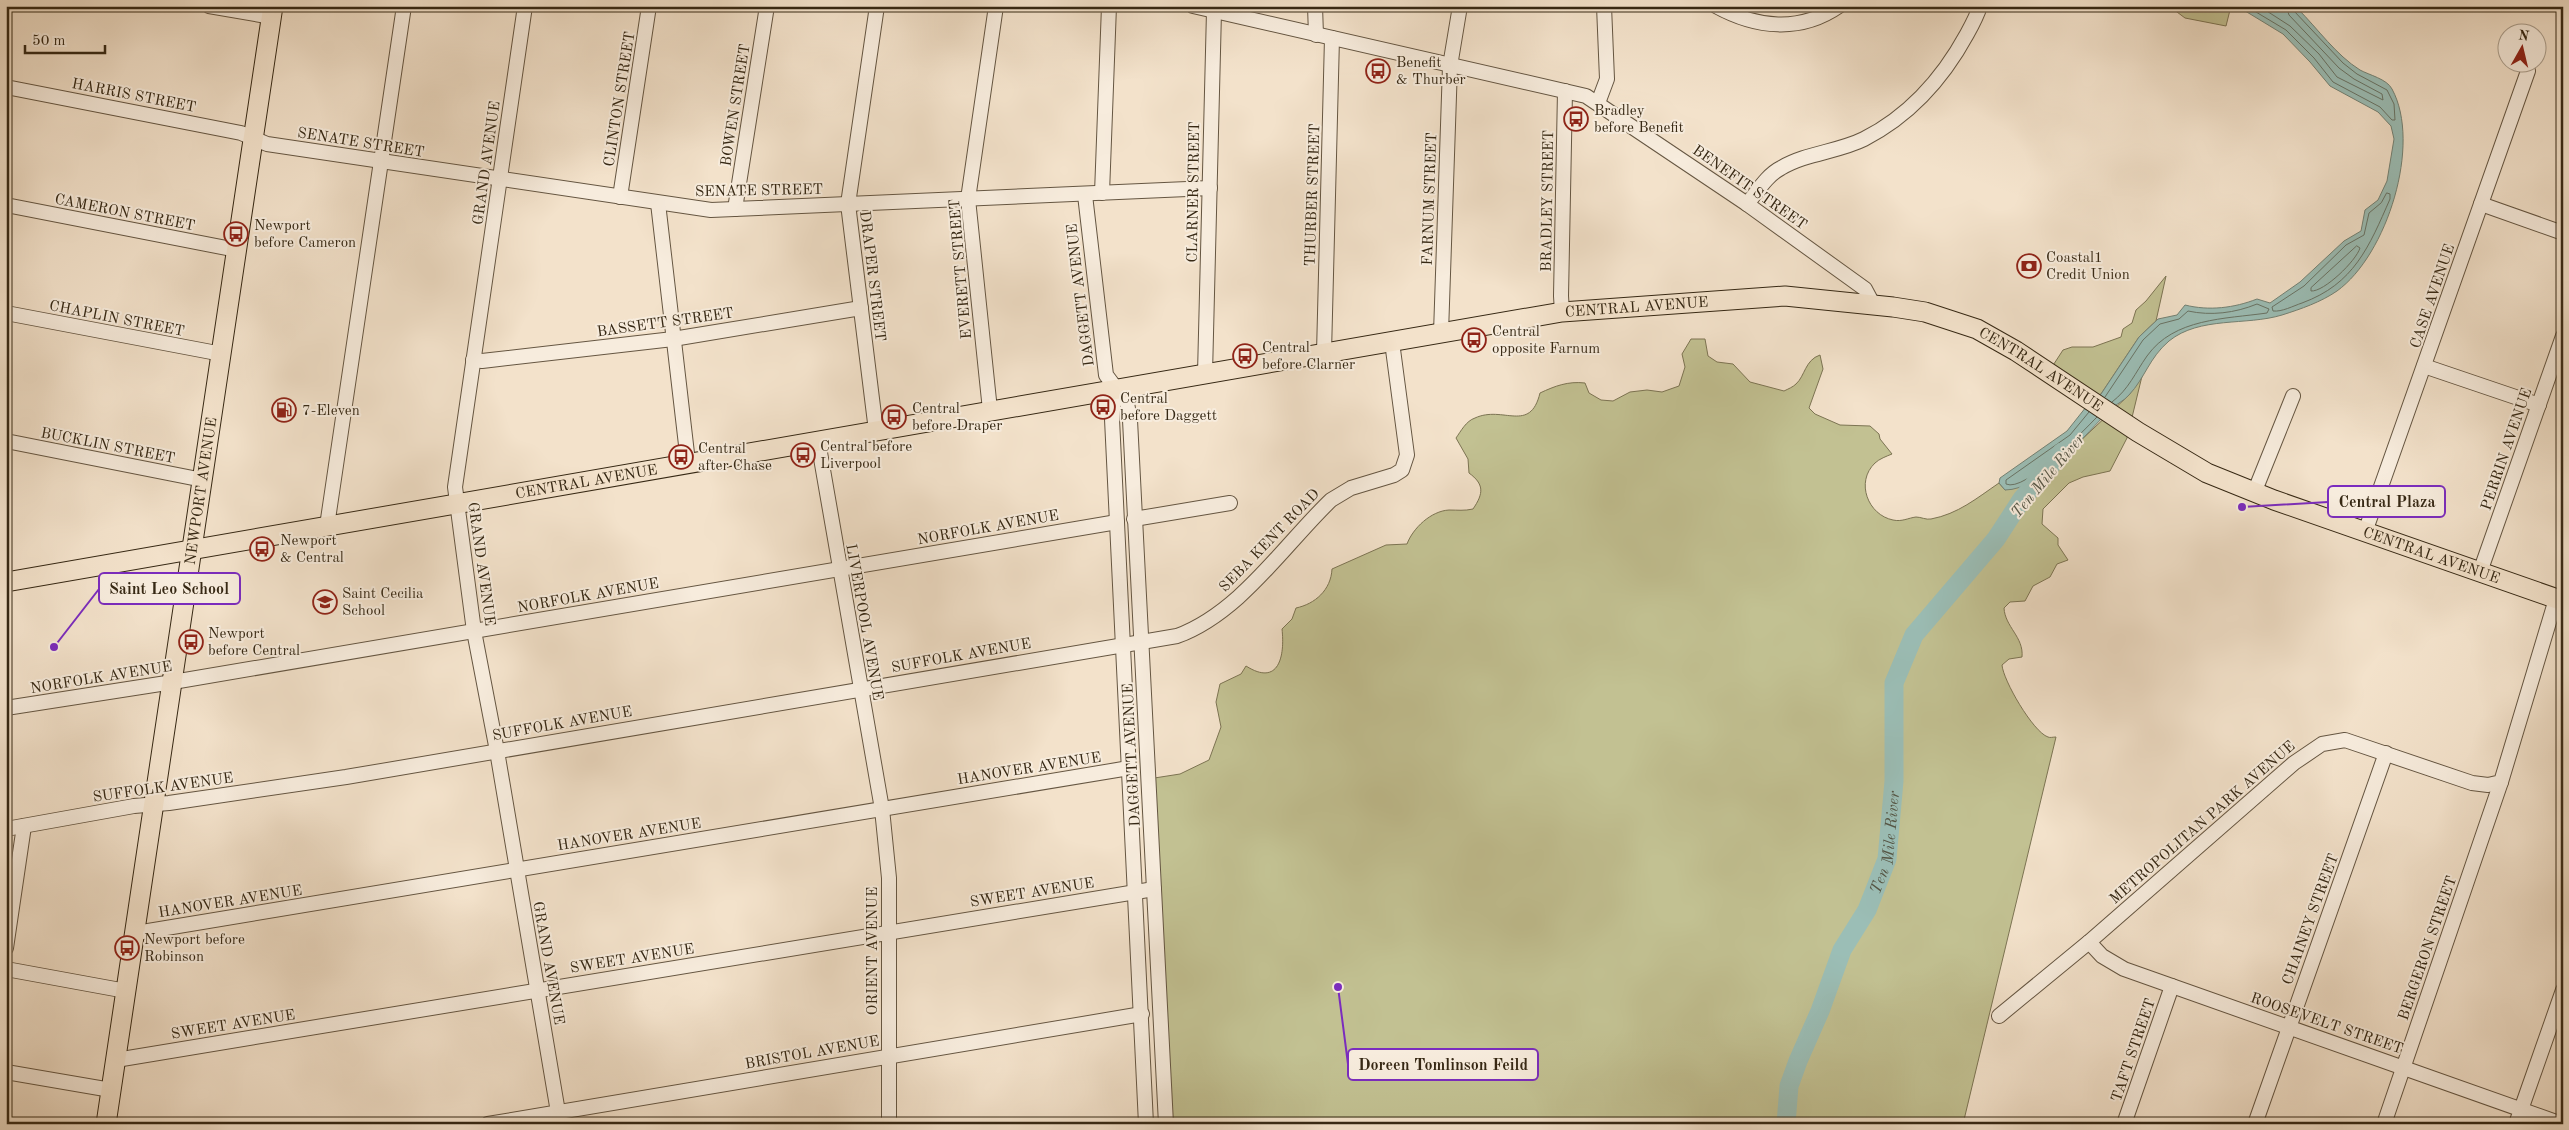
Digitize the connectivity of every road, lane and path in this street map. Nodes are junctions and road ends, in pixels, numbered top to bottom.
1 (209, 6) edge
2 (404, 6) edge
3 (525, 6) edge
4 (649, 6) edge
5 (766, 6) edge
6 (877, 6) edge
7 (996, 6) edge
8 (1109, 6) edge
9 (1193, 6) edge
10 (1315, 6) edge
11 (1460, 6) edge
12 (1604, 6) edge
13 (1716, 6) edge
14 (1839, 6) edge
15 (1980, 6) edge
16 (1214, 11) junction
17 (272, 12) edge
18 (1316, 35) junction
19 (1332, 38) junction
20 (1450, 66) junction
21 (2527, 72) edge
22 (6, 88) edge
23 (1565, 91) junction
24 (1598, 103) junction
25 (255, 139) junction
26 (381, 161) junction
27 (500, 180) junction
28 (1210, 188) junction
29 (1102, 193) junction
30 (1085, 194) junction
31 (620, 197) junction
32 (968, 199) junction
33 (658, 203) junction
34 (848, 204) junction
35 (1747, 204) junction
36 (2481, 204) junction
37 (6, 205) edge
38 (735, 209) junction
39 (2563, 232) edge
40 (237, 250) junction
41 (1873, 304) junction
42 (861, 308) junction
43 (1562, 312) junction
44 (6, 313) edge
45 (1441, 334) junction
46 (2563, 336) edge
47 (672, 339) junction
48 (1392, 342) junction
49 (1324, 353) junction
50 (222, 354) junction
51 (473, 360) junction
52 (2424, 366) junction
53 (1205, 374) junction
54 (1115, 390) junction
55 (2293, 396) dead end
56 (2539, 405) junction
57 (990, 410) junction
58 (876, 431) junction
59 (818, 441) junction
60 (6, 442) edge
61 (688, 462) junction
62 (203, 480) junction
63 (2254, 493) junction
64 (1230, 503) dead end
65 (457, 504) junction
66 (1134, 519) junction
67 (1117, 522) junction
68 (327, 526) junction
69 (2365, 532) junction
70 (192, 549) junction
71 (839, 569) junction
72 (2480, 572) junction
73 (6, 582) edge
74 (2560, 600) edge
75 (474, 631) junction
76 (1141, 641) junction
77 (1123, 645) junction
78 (173, 682) junction
79 (860, 689) junction
80 (6, 708) edge
81 (497, 751) junction
82 (2386, 753) junction
83 (1128, 768) junction
84 (2501, 782) junction
85 (155, 803) junction
86 (882, 809) junction
87 (24, 826) junction
88 (6, 829) edge
89 (516, 869) junction
90 (1154, 889) junction
91 (1134, 891) junction
92 (889, 932) junction
93 (136, 933) junction
94 (2089, 942) junction
95 (6, 948) edge
96 (6, 969) edge
97 (2172, 986) junction
98 (538, 990) junction
99 (2563, 990) edge
100 (126, 991) junction
101 (1142, 1014) junction
102 (1999, 1016) dead end
103 (2289, 1027) junction
104 (888, 1056) junction
105 (116, 1060) junction
106 (2404, 1068) junction
107 (6, 1072) edge
108 (111, 1090) junction
109 (2522, 1110) junction
110 (559, 1118) edge
111 (106, 1124) edge
112 (488, 1124) edge
113 (889, 1124) edge
114 (1146, 1124) edge
115 (1166, 1124) edge
116 (2124, 1124) edge
117 (2255, 1124) edge
118 (2384, 1124) edge
119 (2516, 1124) edge
120 (2562, 1124) edge

1 - 17 street
2 - 26 street
3 - 27 street, GRAND AVENUE
4 - 31 street, CLINTON STREET
5 - 38 street, BOWEN STREET
6 - 34 street, DRAPER STREET
7 - 32 street, EVERETT STREET
8 - 29 street
9 - 16 street, BENEFIT STREET
10 - 18 street
11 - 20 street, FARNUM STREET
12 - 24 street
13 - 14 street
15 - 35 street
16 - 18 street, BENEFIT STREET
16 - 28 street, CLARNER STREET
17 - 25 main road, NEWPORT AVENUE
18 - 19 street, BENEFIT STREET
19 - 20 street, BENEFIT STREET
19 - 49 street, THURBER STREET
20 - 23 street, BENEFIT STREET
20 - 45 street, FARNUM STREET
21 - 36 street, CASE AVENUE
22 - 25 street, HARRIS STREET
23 - 24 street, BENEFIT STREET
23 - 43 street, BRADLEY STREET
24 - 35 street, BENEFIT STREET
25 - 26 street, SENATE STREET
25 - 40 main road, NEWPORT AVENUE
26 - 27 street, SENATE STREET
26 - 68 street
27 - 31 street, SENATE STREET
27 - 51 street, GRAND AVENUE
28 - 29 street, SENATE STREET
28 - 53 street, CLARNER STREET
29 - 30 street, SENATE STREET
30 - 32 street, SENATE STREET
30 - 54 street, DAGGETT AVENUE
31 - 33 street, SENATE STREET
32 - 34 street, SENATE STREET
32 - 57 street, EVERETT STREET
33 - 38 street, SENATE STREET
33 - 47 street
34 - 38 street, SENATE STREET
34 - 42 street, DRAPER STREET
35 - 41 street, BENEFIT STREET
36 - 39 street
36 - 52 street, CASE AVENUE
37 - 40 street, CAMERON STREET
40 - 50 main road, NEWPORT AVENUE
41 - 43 main road, CENTRAL AVENUE
41 - 63 main road, CENTRAL AVENUE
42 - 47 street, BASSETT STREET
42 - 58 street, DRAPER STREET
43 - 45 main road, CENTRAL AVENUE
44 - 50 street, CHAPLIN STREET
45 - 48 main road, CENTRAL AVENUE
46 - 56 street, PERRIN AVENUE
47 - 51 street, BASSETT STREET
47 - 61 street
48 - 49 main road, CENTRAL AVENUE
48 - 76 street, SEBA KENT ROAD
49 - 53 main road, CENTRAL AVENUE
50 - 62 main road, NEWPORT AVENUE
51 - 65 street, GRAND AVENUE
52 - 56 street
52 - 69 street, CASE AVENUE
53 - 54 main road, CENTRAL AVENUE
54 - 57 main road, CENTRAL AVENUE
54 - 66 street, DAGGETT AVENUE
54 - 67 street, DAGGETT AVENUE
55 - 63 street
56 - 72 street, PERRIN AVENUE
57 - 58 main road, CENTRAL AVENUE
58 - 59 main road, CENTRAL AVENUE
59 - 61 main road, CENTRAL AVENUE
59 - 71 street, LIVERPOOL AVENUE
60 - 62 street, BUCKLIN STREET
61 - 65 main road, CENTRAL AVENUE
62 - 70 main road, NEWPORT AVENUE
63 - 69 main road, CENTRAL AVENUE
64 - 66 street
65 - 68 main road, CENTRAL AVENUE
65 - 75 street, GRAND AVENUE
66 - 76 street, DAGGETT AVENUE
67 - 71 street, NORFOLK AVENUE
67 - 77 street, DAGGETT AVENUE
68 - 70 main road, CENTRAL AVENUE
69 - 72 main road, CENTRAL AVENUE
70 - 73 main road, CENTRAL AVENUE
70 - 78 main road, NEWPORT AVENUE
71 - 75 street, NORFOLK AVENUE
71 - 79 street, LIVERPOOL AVENUE
72 - 74 main road, CENTRAL AVENUE
74 - 84 street
75 - 78 street, NORFOLK AVENUE
75 - 81 street, GRAND AVENUE
76 - 77 street, SEBA KENT ROAD
76 - 90 street, DAGGETT AVENUE
77 - 79 street, SUFFOLK AVENUE
77 - 83 street, DAGGETT AVENUE
78 - 80 street, NORFOLK AVENUE
78 - 85 main road, NEWPORT AVENUE
79 - 81 street, SUFFOLK AVENUE
79 - 86 street, LIVERPOOL AVENUE
81 - 85 street, SUFFOLK AVENUE
81 - 89 street, GRAND AVENUE
82 - 84 street, METROPOLITAN PARK AVENUE
82 - 94 street, METROPOLITAN PARK AVENUE
82 - 103 street, CHAINEY STREET
83 - 86 street, HANOVER AVENUE
83 - 91 street, DAGGETT AVENUE
84 - 106 street, BERGERON STREET
85 - 87 street, SUFFOLK AVENUE
85 - 93 main road, NEWPORT AVENUE
86 - 89 street, HANOVER AVENUE
86 - 92 street, ORIENT AVENUE
87 - 88 street, SUFFOLK AVENUE
87 - 95 street
89 - 93 street, HANOVER AVENUE
89 - 98 street, GRAND AVENUE
90 - 91 street, SWEET AVENUE
90 - 115 street, DAGGETT AVENUE
91 - 92 street, SWEET AVENUE
91 - 101 street, DAGGETT AVENUE
92 - 98 street, SWEET AVENUE
92 - 104 street, ORIENT AVENUE
93 - 100 main road, NEWPORT AVENUE
94 - 97 street, ROOSEVELT STREET
94 - 102 street, METROPOLITAN PARK AVENUE
96 - 100 street
97 - 103 street, ROOSEVELT STREET
97 - 116 street, TAFT STREET
98 - 105 street, SWEET AVENUE
98 - 110 street, GRAND AVENUE
99 - 109 street
100 - 105 main road, NEWPORT AVENUE
101 - 104 street, BRISTOL AVENUE
101 - 114 street, DAGGETT AVENUE
103 - 106 street, ROOSEVELT STREET
103 - 117 street, CHAINEY STREET
104 - 110 street, BRISTOL AVENUE
104 - 113 street, ORIENT AVENUE
105 - 108 main road, NEWPORT AVENUE
106 - 109 street, ROOSEVELT STREET
106 - 118 street, BERGERON STREET
107 - 108 street
108 - 111 main road, NEWPORT AVENUE
109 - 119 street
109 - 120 street, ROOSEVELT STREET
110 - 112 street, BRISTOL AVENUE

